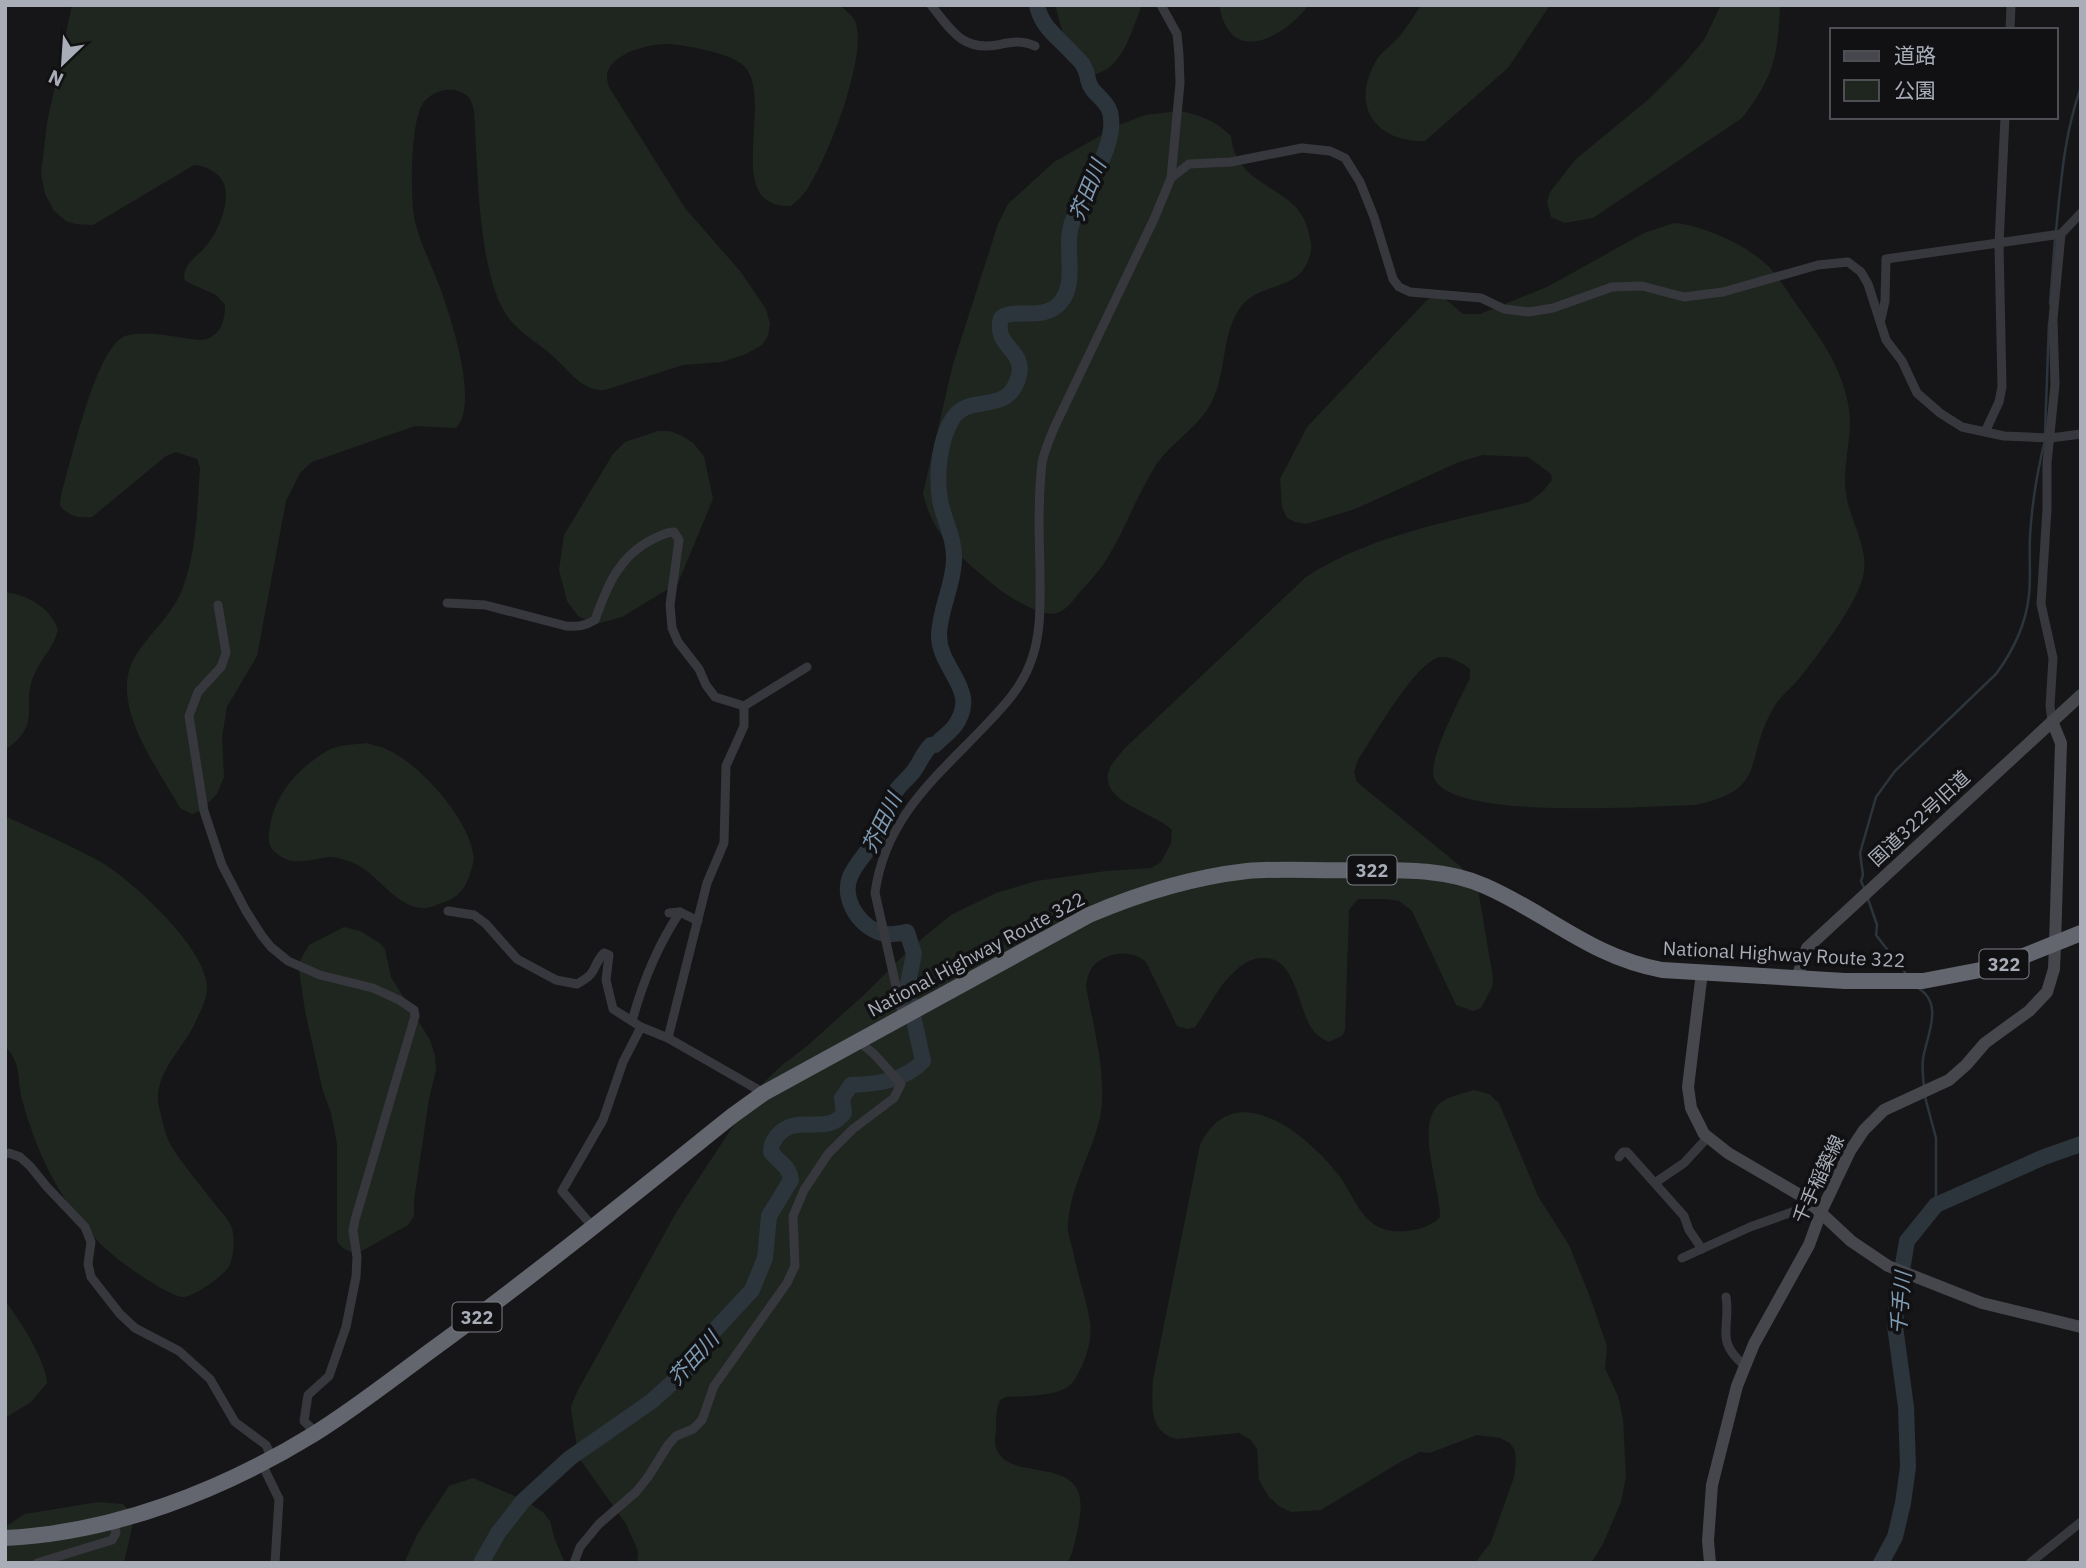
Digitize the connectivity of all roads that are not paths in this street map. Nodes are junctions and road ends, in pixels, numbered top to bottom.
1 (931, 5) edge
2 (1161, 5) edge
3 (2011, 5) edge
4 (2010, 28) edge
5 (1035, 46) dead end
6 (2005, 119) edge
7 (1171, 178) junction
8 (2081, 213) edge
9 (2061, 234) junction
10 (1998, 243) junction
11 (1881, 320) junction
12 (1985, 432) junction
13 (2081, 434) edge
14 (2051, 438) junction
15 (447, 604) dead end
16 (218, 605) dead end
17 (807, 667) dead end
18 (2081, 695) edge
19 (744, 706) junction
20 (2052, 721) junction
21 (448, 911) dead end
22 (680, 912) junction
23 (669, 913) dead end
24 (698, 920) junction
25 (2081, 933) edge
26 (2055, 945) junction
27 (1702, 972) junction
28 (1797, 978) junction
29 (906, 1015) junction
30 (632, 1021) junction
31 (641, 1027) junction
32 (667, 1038) junction
33 (858, 1041) junction
34 (764, 1093) junction
35 (1708, 1137) junction
36 (5, 1154) edge
37 (1619, 1157) dead end
38 (1656, 1182) junction
39 (1817, 1209) junction
40 (593, 1227) junction
41 (1702, 1249) junction
42 (1682, 1258) dead end
43 (1726, 1297) dead end
44 (2081, 1327) edge
45 (1745, 1366) junction
46 (316, 1433) junction
47 (267, 1461) junction
48 (113, 1520) junction
49 (2081, 1522) edge
50 (5, 1538) edge
51 (37, 1563) edge
52 (275, 1563) edge
53 (574, 1563) edge
54 (1710, 1563) edge
55 (2030, 1563) edge

1 - 5 street
2 - 7 street
3 - 4 street
6 - 10 street
7 - 11 street
7 - 29 street
8 - 9 street
9 - 10 street
9 - 14 street
10 - 11 street
10 - 12 street
11 - 12 street
12 - 14 street
13 - 14 street
14 - 20 street
15 - 19 street
16 - 46 street
17 - 19 street
18 - 20 main road, 国道322号旧道
19 - 24 street
20 - 26 main road, 千手稲築線
20 - 28 main road, 国道322号旧道
21 - 30 street
22 - 23 street
22 - 24 street
22 - 30 street
24 - 32 street
25 - 26 highway, National Highway Route 322 / 322
26 - 28 highway, National Highway Route 322 / 322
26 - 39 main road, 千手稲築線
27 - 28 highway, National Highway Route 322 / 322
27 - 29 highway, National Highway Route 322 / 322
27 - 35 main road
29 - 33 highway, National Highway Route 322 / 322
30 - 31 street
31 - 32 street
31 - 40 street
32 - 34 street
33 - 34 highway, National Highway Route 322 / 322
33 - 53 street
34 - 40 highway, National Highway Route 322 / 322
35 - 38 street
35 - 39 main road
36 - 47 street
37 - 38 street
38 - 41 street
39 - 41 street
39 - 44 main road
39 - 45 main road, 千手稲築線
40 - 46 highway, National Highway Route 322 / 322
41 - 42 street
43 - 45 street
45 - 54 main road, 千手稲築線
46 - 47 highway, National Highway Route 322 / 322
47 - 48 highway, National Highway Route 322 / 322
47 - 52 street
48 - 50 highway, National Highway Route 322 / 322
48 - 51 street
49 - 55 street

